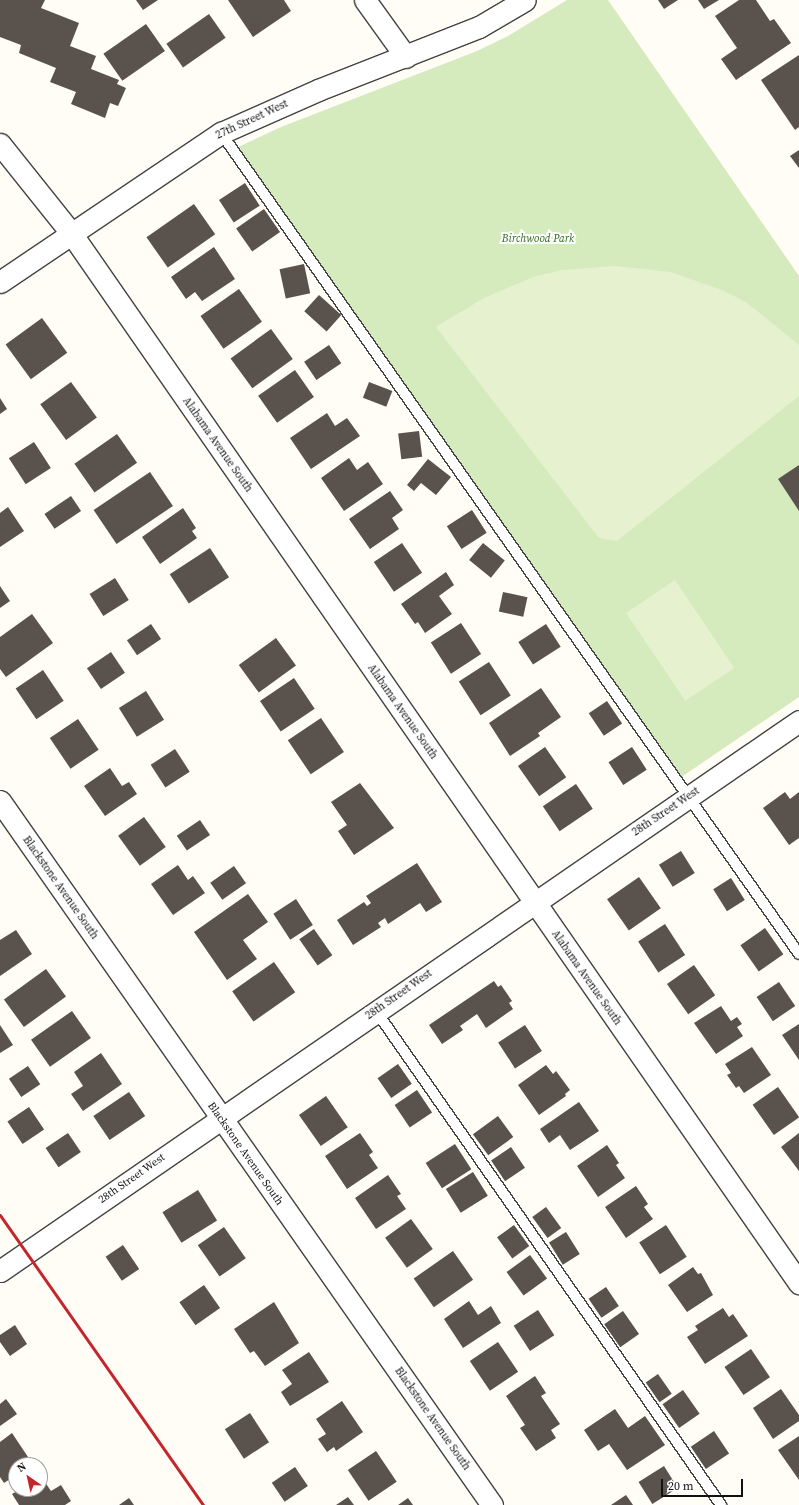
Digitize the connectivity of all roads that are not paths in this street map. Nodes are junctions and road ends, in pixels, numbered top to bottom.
1 (365, 0) edge
2 (525, 0) edge
3 (406, 58) junction
4 (221, 132) junction
5 (0, 144) edge
6 (71, 233) junction
7 (0, 282) edge
8 (799, 720) edge
9 (688, 797) junction
10 (0, 801) edge
11 (533, 902) junction
12 (799, 954) edge
13 (376, 1011) junction
14 (220, 1119) junction
15 (0, 1271) edge
16 (799, 1283) edge
17 (492, 1505) edge
18 (721, 1505) edge

1 - 3 street
2 - 3 street, 27th Street West
3 - 4 street, 27th Street West
4 - 6 street, 27th Street West
4 - 9 lane
5 - 6 street, Alabama Avenue South
6 - 7 street, 27th Street West
6 - 11 street, Alabama Avenue South
8 - 9 street, 28th Street West
9 - 11 street, 28th Street West
9 - 12 lane
10 - 14 street, Blackstone Avenue South
11 - 13 street, 28th Street West
11 - 16 street, Alabama Avenue South
13 - 14 street, 28th Street West
13 - 18 lane
14 - 15 street, 28th Street West
14 - 17 street, Blackstone Avenue South

